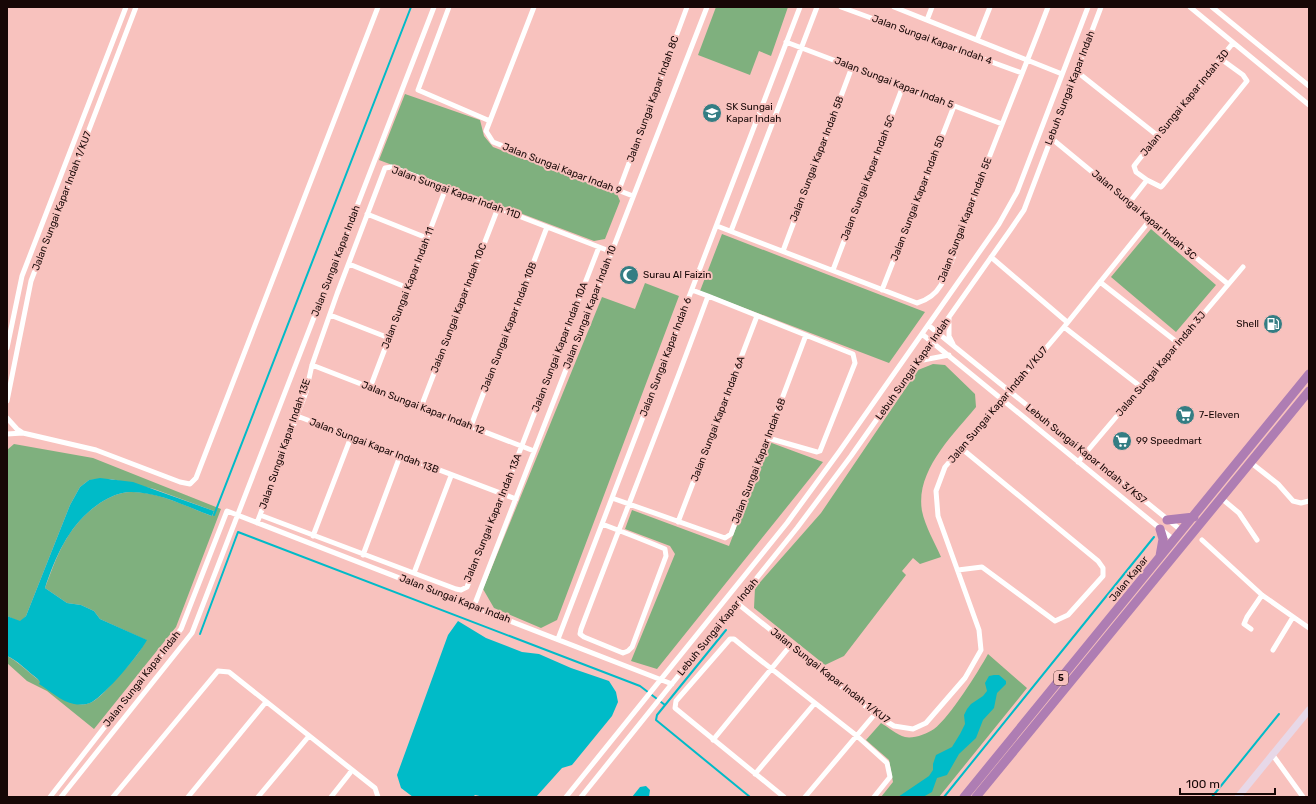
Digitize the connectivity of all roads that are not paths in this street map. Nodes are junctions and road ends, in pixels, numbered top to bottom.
1 (126, 7) edge
2 (136, 7) edge
3 (378, 7) edge
4 (434, 7) edge
5 (449, 7) edge
6 (534, 7) edge
7 (687, 7) edge
8 (707, 7) edge
9 (800, 7) edge
10 (817, 7) edge
11 (841, 7) edge
12 (894, 7) edge
13 (932, 7) edge
14 (990, 7) edge
15 (1048, 7) edge
16 (1088, 7) edge
17 (1101, 7) edge
18 (1190, 7) edge
19 (1212, 7) edge
20 (927, 20) junction
21 (977, 40) junction
22 (786, 42) junction
23 (1233, 43) junction
24 (800, 47) junction
25 (1221, 59) junction
26 (1028, 60) junction
27 (852, 67) junction
28 (1076, 71) junction
29 (1022, 73) junction
30 (1062, 74) junction
31 (903, 86) junction
32 (1309, 86) edge
33 (1309, 105) edge
34 (954, 106) junction
35 (490, 121) junction
36 (1002, 124) junction
37 (1158, 136) junction
38 (1050, 138) junction
39 (1147, 180) junction
40 (446, 188) junction
41 (619, 190) junction
42 (633, 196) junction
43 (1129, 203) junction
44 (498, 208) junction
45 (367, 214) junction
46 (1150, 220) junction
47 (717, 226) junction
48 (547, 227) junction
49 (731, 231) junction
50 (427, 238) junction
51 (599, 247) junction
52 (783, 251) junction
53 (612, 252) junction
54 (992, 257) junction
55 (348, 264) junction
56 (1243, 267) dead end
57 (833, 270) junction
58 (1100, 282) junction
59 (1228, 284) junction
60 (408, 288) junction
61 (692, 290) junction
62 (882, 290) junction
63 (708, 296) junction
64 (330, 314) junction
65 (757, 316) junction
66 (949, 318) junction
67 (1066, 324) junction
68 (928, 325) junction
69 (938, 333) junction
70 (922, 334) junction
71 (806, 335) junction
72 (389, 338) junction
73 (932, 342) junction
74 (1178, 344) junction
75 (954, 346) junction
76 (7, 348) edge
77 (948, 355) junction
78 (918, 361) junction
79 (312, 365) junction
80 (1309, 374) edge
81 (1141, 387) junction
82 (370, 388) junction
83 (1009, 391) junction
84 (1309, 391) edge
85 (1002, 400) junction
86 (7, 401) edge
87 (421, 407) junction
88 (297, 416) junction
89 (8, 420) edge
90 (471, 426) junction
91 (23, 433) junction
92 (7, 434) edge
93 (351, 436) junction
94 (768, 438) junction
95 (522, 446) junction
96 (961, 448) junction
97 (534, 451) junction
98 (1086, 453) junction
99 (400, 456) junction
100 (1078, 462) junction
101 (1250, 462) junction
102 (451, 476) junction
103 (502, 495) junction
104 (612, 498) junction
105 (1221, 498) junction
106 (516, 499) junction
107 (1309, 501) edge
108 (629, 504) junction
109 (238, 515) junction
110 (260, 515) junction
111 (1194, 517) junction
112 (1167, 520) junction
113 (678, 522) junction
114 (257, 523) junction
115 (602, 524) junction
116 (1160, 529) junction
117 (619, 530) junction
118 (1185, 534) junction
119 (313, 536) junction
120 (1202, 540) dead end
121 (1257, 540) dead end
122 (1178, 543) junction
123 (363, 555) junction
124 (1159, 559) junction
125 (958, 570) junction
126 (414, 573) junction
127 (1262, 595) junction
128 (737, 603) junction
129 (474, 606) junction
130 (1293, 617) junction
131 (1309, 627) edge
132 (1251, 630) dead end
133 (558, 639) junction
134 (790, 646) junction
135 (1273, 650) dead end
136 (772, 668) junction
137 (661, 679) junction
138 (672, 684) junction
139 (266, 702) junction
140 (815, 703) junction
141 (1309, 710) edge
142 (875, 714) junction
143 (309, 736) junction
144 (856, 736) junction
145 (713, 740) junction
146 (1272, 754) junction
147 (351, 769) junction
148 (755, 774) junction
149 (50, 797) edge
150 (61, 797) edge
151 (113, 797) edge
152 (188, 797) edge
153 (258, 797) edge
154 (331, 797) edge
155 (378, 797) edge
156 (566, 797) edge
157 (581, 797) edge
158 (784, 797) edge
159 (805, 797) edge
160 (874, 797) edge
161 (964, 797) edge
162 (976, 797) edge
163 (1238, 797) edge
164 (1303, 797) edge

1 - 76 street, Jalan Sungai Kapar Indah 1/KU7
2 - 86 street, Jalan Sungai Kapar Indah 1/KU7
3 - 91 street
4 - 109 street, Jalan Sungai Kapar Indah
5 - 35 street
6 - 35 street, Jalan Sungai Kapar Indah 9
7 - 41 street, Jalan Sungai Kapar Indah 8C
8 - 42 street, Jalan Sungai Kapar Indah 10
9 - 22 street, Jalan Sungai Kapar Indah 6
10 - 24 street
11 - 29 street, Jalan Sungai Kapar Indah 4
12 - 20 street, Jalan Sungai Kapar Indah 4
13 - 20 street
14 - 21 street
15 - 26 street, Jalan Sungai Kapar Indah 5E
16 - 30 street, Lebuh Sungai Kapar Indah
17 - 28 street, Lebuh Sungai Kapar Indah
18 - 23 street
19 - 32 street
20 - 21 street, Jalan Sungai Kapar Indah 4
21 - 26 street, Jalan Sungai Kapar Indah 4
22 - 24 street, Jalan Sungai Kapar Indah 5
22 - 47 street, Jalan Sungai Kapar Indah 6
23 - 25 street, Jalan Sungai Kapar Indah 3D
23 - 33 street
24 - 27 street, Jalan Sungai Kapar Indah 5
24 - 49 street
25 - 37 street, Jalan Sungai Kapar Indah 3D
25 - 39 street
26 - 29 street, Jalan Sungai Kapar Indah 5E
26 - 30 street, Jalan Sungai Kapar Indah 4
27 - 31 street, Jalan Sungai Kapar Indah 5
27 - 52 street, Jalan Sungai Kapar Indah 5B
28 - 37 street
28 - 38 street, Lebuh Sungai Kapar Indah
29 - 36 street, Jalan Sungai Kapar Indah 5E
30 - 68 street, Lebuh Sungai Kapar Indah
31 - 34 street, Jalan Sungai Kapar Indah 5
31 - 57 street, Jalan Sungai Kapar Indah 5C
34 - 36 street, Jalan Sungai Kapar Indah 5
34 - 62 street, Jalan Sungai Kapar Indah 5D
35 - 41 street, Jalan Sungai Kapar Indah 9
36 - 62 street, Jalan Sungai Kapar Indah 5E
37 - 39 street, Jalan Sungai Kapar Indah 3D
38 - 43 street, Jalan Sungai Kapar Indah 3C
38 - 54 street, Lebuh Sungai Kapar Indah
39 - 43 street
40 - 44 street, Jalan Sungai Kapar Indah 11D
40 - 45 street, Jalan Sungai Kapar Indah 11D
40 - 50 street, Jalan Sungai Kapar Indah 11
41 - 42 street, Jalan Sungai Kapar Indah 9
42 - 53 street, Jalan Sungai Kapar Indah 10
43 - 46 street, Jalan Sungai Kapar Indah 3C
44 - 48 street, Jalan Sungai Kapar Indah 11D
44 - 87 street, Jalan Sungai Kapar Indah 10C
45 - 50 street
45 - 55 street, Jalan Sungai Kapar Indah 11D
46 - 58 street, Jalan Sungai Kapar Indah 1/KU7
46 - 59 street, Jalan Sungai Kapar Indah 3C
47 - 49 street, Jalan Sungai Kapar Indah 5E
47 - 61 street, Jalan Sungai Kapar Indah 6
48 - 51 street, Jalan Sungai Kapar Indah 11D
48 - 90 street, Jalan Sungai Kapar Indah 10B
49 - 52 street, Jalan Sungai Kapar Indah 5E
50 - 60 street, Jalan Sungai Kapar Indah 11
51 - 53 street, Jalan Sungai Kapar Indah 11D
51 - 95 street, Jalan Sungai Kapar Indah 10A
52 - 57 street, Jalan Sungai Kapar Indah 5E
53 - 97 street, Jalan Sungai Kapar Indah 10
54 - 66 street, Lebuh Sungai Kapar Indah
54 - 67 street
55 - 60 street
55 - 64 street, Jalan Sungai Kapar Indah 11D
56 - 59 street, Jalan Sungai Kapar Indah 3J
57 - 62 street, Jalan Sungai Kapar Indah 5E
58 - 67 street, Jalan Sungai Kapar Indah 1/KU7
58 - 74 street
59 - 74 street, Jalan Sungai Kapar Indah 3J
60 - 72 street, Jalan Sungai Kapar Indah 11
61 - 63 street
61 - 104 street, Jalan Sungai Kapar Indah 6
63 - 65 street, Jalan Sungai Kapar Indah 6
63 - 108 street, Jalan Sungai Kapar Indah 6
64 - 72 street
64 - 79 street, Jalan Sungai Kapar Indah 11D
65 - 71 street, Jalan Sungai Kapar Indah 6
65 - 113 street, Jalan Sungai Kapar Indah 6A
66 - 69 street, Lebuh Sungai Kapar Indah
66 - 75 street
67 - 81 street
67 - 83 street, Jalan Sungai Kapar Indah 1/KU7
68 - 69 street, Lebuh Sungai Kapar Indah 3/KS7
68 - 70 street, Lebuh Sungai Kapar Indah
69 - 73 street, Lebuh Sungai Kapar Indah
69 - 75 street, Lebuh Sungai Kapar Indah 3/KS7
70 - 73 street, Lebuh Sungai Kapar Indah 3/KS7
70 - 137 street, Lebuh Sungai Kapar Indah
71 - 94 street, Jalan Sungai Kapar Indah 6B
71 - 94 street, Jalan Sungai Kapar Indah 6
72 - 82 street, Jalan Sungai Kapar Indah 11
73 - 77 street, Lebuh Sungai Kapar Indah 3/KS7
73 - 78 street, Lebuh Sungai Kapar Indah
74 - 81 street, Jalan Sungai Kapar Indah 3J
75 - 83 street, Lebuh Sungai Kapar Indah 3/KS7
77 - 78 street
77 - 85 street, Lebuh Sungai Kapar Indah 3/KS7
78 - 128 street, Lebuh Sungai Kapar Indah
79 - 82 street, Jalan Sungai Kapar Indah 12
79 - 88 street, Jalan Sungai Kapar Indah 13E
80 - 111 highway, Jalan Kapar / 5
81 - 98 street, Jalan Sungai Kapar Indah 3J
82 - 87 street, Jalan Sungai Kapar Indah 12
83 - 85 street, Jalan Sungai Kapar Indah 1/KU7
83 - 98 street, Lebuh Sungai Kapar Indah 3/KS7
84 - 101 highway, Jalan Kapar / 5
85 - 96 street, Jalan Sungai Kapar Indah 1/KU7
85 - 100 street, Lebuh Sungai Kapar Indah 3/KS7
87 - 90 street, Jalan Sungai Kapar Indah 12
88 - 93 street, Jalan Sungai Kapar Indah 13B
88 - 110 street, Jalan Sungai Kapar Indah 13E
89 - 91 street
90 - 95 street, Jalan Sungai Kapar Indah 12
91 - 92 street
93 - 99 street, Jalan Sungai Kapar Indah 13B
93 - 119 street
94 - 113 street, Jalan Sungai Kapar Indah 6B
95 - 97 street, Jalan Sungai Kapar Indah 12
95 - 103 street, Jalan Sungai Kapar Indah 13A
96 - 125 street, Jalan Sungai Kapar Indah 1/KU7
96 - 125 street
97 - 106 street, Jalan Sungai Kapar Indah 10
98 - 100 street, Jalan Sungai Kapar Indah 3J
98 - 112 street, Lebuh Sungai Kapar Indah 3/KS7
99 - 102 street, Jalan Sungai Kapar Indah 13B
99 - 123 street
100 - 116 street, Lebuh Sungai Kapar Indah 3/KS7
101 - 105 highway, Jalan Kapar / 5
101 - 107 street
102 - 103 street, Jalan Sungai Kapar Indah 13B
102 - 126 street, Jalan Sungai Kapar Indah 13B
103 - 106 street, Jalan Sungai Kapar Indah 13B
103 - 126 street, Jalan Sungai Kapar Indah 13A
104 - 108 street, Jalan Sungai Kapar Indah 6B
104 - 115 street, Jalan Sungai Kapar Indah 6
105 - 118 highway, Jalan Kapar / 5
105 - 121 street
106 - 129 street, Jalan Sungai Kapar Indah 10
108 - 113 street, Jalan Sungai Kapar Indah 6B
108 - 117 street, Jalan Sungai Kapar Indah 6
109 - 114 street, Jalan Sungai Kapar Indah
109 - 149 street, Jalan Sungai Kapar Indah
109 - 150 street, Jalan Sungai Kapar Indah
110 - 114 street, Jalan Sungai Kapar Indah 13E
110 - 119 street, Jalan Sungai Kapar Indah 13A
111 - 112 highway
111 - 118 highway, Jalan Kapar / 5
112 - 118 street, Lebuh Sungai Kapar Indah 3/KS7
114 - 129 street, Jalan Sungai Kapar Indah
115 - 117 street
115 - 133 street, Jalan Sungai Kapar Indah 6
116 - 122 street, Lebuh Sungai Kapar Indah 3/KS7
116 - 124 highway
117 - 117 street, Jalan Sungai Kapar Indah 6
118 - 122 highway, Jalan Kapar / 5
119 - 123 street, Jalan Sungai Kapar Indah 13A
120 - 127 street
122 - 124 highway, Jalan Kapar / 5
122 - 162 highway, Jalan Kapar / 5
123 - 126 street, Jalan Sungai Kapar Indah 13A
124 - 161 highway, Jalan Kapar / 5
125 - 142 street, Jalan Sungai Kapar Indah 1/KU7
127 - 130 street
127 - 132 street
128 - 134 street, Jalan Sungai Kapar Indah 1/KU7
128 - 138 street, Lebuh Sungai Kapar Indah
129 - 133 street, Jalan Sungai Kapar Indah
130 - 131 street
130 - 135 street
133 - 137 street, Jalan Sungai Kapar Indah
134 - 136 street
134 - 142 street, Jalan Sungai Kapar Indah 1/KU7
136 - 140 street
136 - 145 street
136 - 145 street
137 - 138 street, Jalan Sungai Kapar Indah
137 - 156 street, Lebuh Sungai Kapar Indah
138 - 157 street, Lebuh Sungai Kapar Indah
139 - 143 street
139 - 151 street
139 - 152 street
140 - 144 street
140 - 148 street
141 - 146 street
142 - 144 street
143 - 147 street
143 - 153 street
144 - 159 street
144 - 160 street
145 - 148 street
146 - 163 street
146 - 164 street
147 - 154 street
147 - 155 street
148 - 158 street

